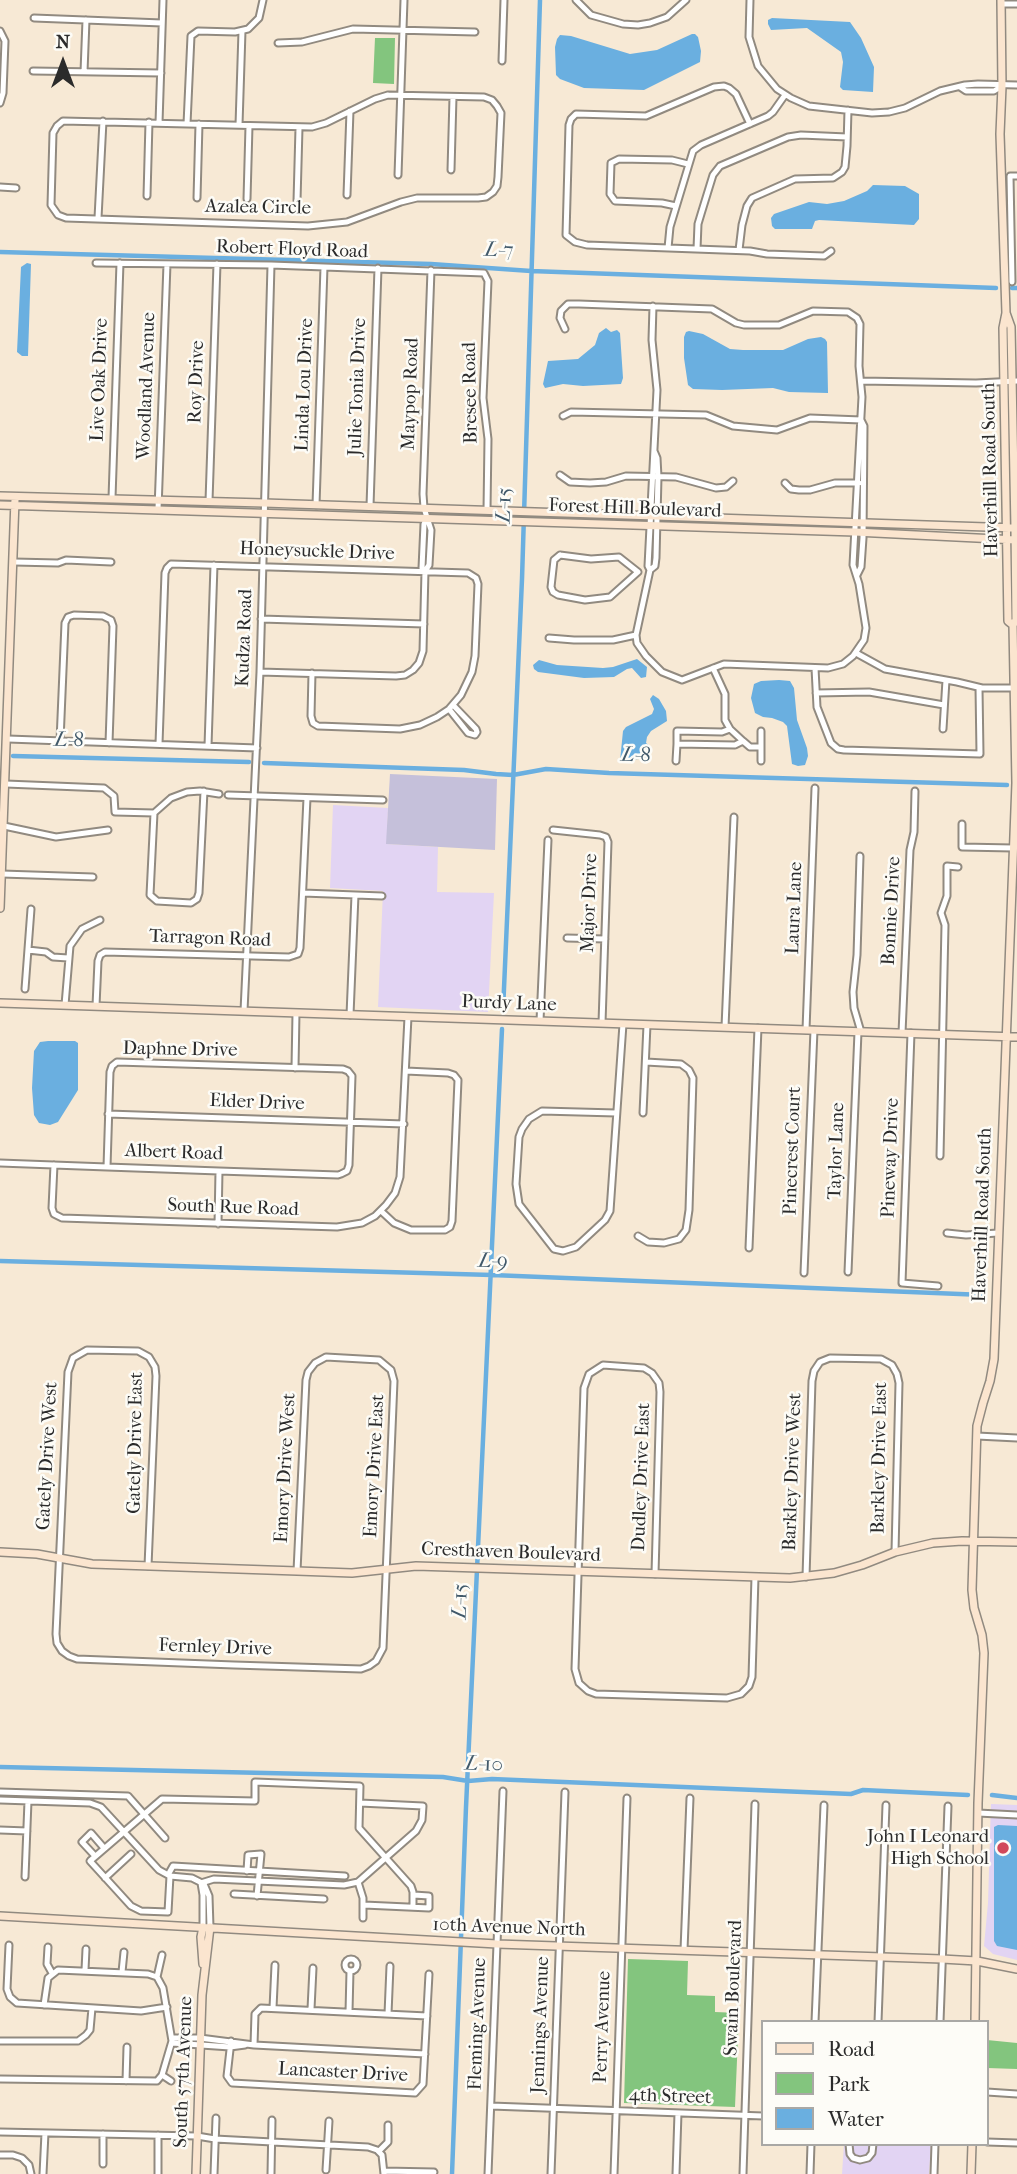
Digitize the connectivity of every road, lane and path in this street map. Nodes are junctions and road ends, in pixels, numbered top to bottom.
1 (163, 0) edge
2 (263, 0) edge
3 (404, 0) edge
4 (505, 0) edge
5 (576, 0) edge
6 (686, 0) edge
7 (750, 0) edge
8 (1001, 2) edge
9 (1017, 4) edge
10 (34, 18) dead end
11 (86, 20) junction
12 (162, 23) junction
13 (403, 30) junction
14 (0, 31) edge
15 (242, 32) junction
16 (475, 32) dead end
17 (278, 43) dead end
18 (502, 61) dead end
19 (33, 71) dead end
20 (84, 72) junction
21 (161, 73) junction
22 (1017, 85) edge
23 (1002, 86) junction
24 (400, 95) junction
25 (785, 95) junction
26 (453, 97) junction
27 (0, 103) edge
28 (848, 110) junction
29 (350, 111) junction
30 (103, 121) junction
31 (149, 122) junction
32 (159, 123) junction
33 (187, 124) junction
34 (199, 124) junction
35 (750, 124) junction
36 (239, 125) junction
37 (249, 126) junction
38 (299, 128) junction
39 (846, 137) junction
40 (688, 164) junction
41 (451, 170) dead end
42 (398, 175) dead end
43 (1017, 176) edge
44 (0, 187) edge
45 (16, 188) dead end
46 (347, 195) dead end
47 (147, 196) dead end
48 (197, 198) dead end
49 (247, 199) dead end
50 (297, 201) dead end
51 (676, 206) junction
52 (99, 218) junction
53 (668, 248) junction
54 (697, 249) junction
55 (739, 250) junction
56 (831, 251) dead end
57 (96, 262) dead end
58 (120, 263) junction
59 (167, 264) junction
60 (217, 264) junction
61 (271, 265) junction
62 (324, 267) junction
63 (377, 268) junction
64 (431, 270) junction
65 (486, 275) joint
66 (1012, 282) dead end
67 (653, 306) junction
68 (565, 329) dead end
69 (861, 382) junction
70 (1011, 382) edge
71 (657, 414) junction
72 (563, 416) dead end
73 (862, 420) junction
74 (561, 475) dead end
75 (655, 477) junction
76 (733, 481) dead end
77 (785, 483) dead end
78 (860, 483) junction
79 (0, 496) edge
80 (16, 496) junction
81 (112, 498) junction
82 (159, 499) junction
83 (209, 501) junction
84 (264, 502) junction
85 (0, 505) edge
86 (15, 505) junction
87 (316, 505) junction
88 (370, 506) junction
89 (424, 508) junction
90 (158, 509) junction
91 (486, 510) junction
92 (264, 512) junction
93 (654, 516) junction
94 (427, 518) junction
95 (859, 523) junction
96 (654, 526) junction
97 (1013, 528) edge
98 (859, 532) junction
99 (1013, 540) edge
100 (14, 562) junction
101 (111, 562) dead end
102 (214, 565) junction
103 (263, 566) junction
104 (425, 572) junction
105 (612, 596) joint
106 (261, 619) junction
107 (424, 624) junction
108 (636, 635) junction
109 (549, 638) dead end
110 (856, 653) junction
111 (713, 668) junction
112 (815, 668) junction
113 (260, 671) junction
114 (313, 673) junction
115 (946, 680) junction
116 (979, 688) junction
117 (1016, 688) edge
118 (816, 693) junction
119 (944, 705) junction
120 (451, 707) junction
121 (730, 729) junction
122 (943, 729) dead end
123 (761, 731) dead end
124 (8, 739) junction
125 (60, 741) junction
126 (743, 741) junction
127 (109, 743) junction
128 (159, 744) junction
129 (677, 744) junction
130 (208, 746) junction
131 (761, 747) junction
132 (257, 748) junction
133 (676, 761) dead end
134 (761, 761) dead end
135 (6, 784) junction
136 (815, 788) dead end
137 (204, 791) junction
138 (915, 791) dead end
139 (219, 794) dead end
140 (228, 794) dead end
141 (254, 796) junction
142 (307, 798) junction
143 (383, 800) dead end
144 (153, 813) junction
145 (734, 817) dead end
146 (962, 824) dead end
147 (4, 826) junction
148 (108, 830) dead end
149 (553, 830) dead end
150 (548, 840) dead end
151 (1013, 848) junction
152 (860, 856) dead end
153 (958, 867) dead end
154 (2, 874) edge
155 (93, 877) dead end
156 (303, 894) junction
157 (355, 895) junction
158 (382, 896) dead end
159 (0, 908) edge
160 (31, 909) dead end
161 (100, 920) dead end
162 (567, 938) dead end
163 (605, 939) junction
164 (28, 950) junction
165 (247, 956) junction
166 (68, 958) junction
167 (25, 989) dead end
168 (0, 1003) edge
169 (65, 1005) junction
170 (96, 1006) junction
171 (244, 1011) junction
172 (296, 1013) junction
173 (350, 1015) junction
174 (408, 1017) junction
175 (540, 1021) junction
176 (602, 1023) junction
177 (623, 1024) junction
178 (647, 1025) junction
179 (725, 1027) junction
180 (758, 1028) junction
181 (810, 1030) junction
182 (860, 1032) junction
183 (902, 1033) junction
184 (911, 1034) junction
185 (942, 1034) junction
186 (1006, 1036) junction
187 (1017, 1037) edge
188 (646, 1062) junction
189 (295, 1068) junction
190 (406, 1071) junction
191 (616, 1113) junction
192 (643, 1113) dead end
193 (108, 1114) junction
194 (351, 1122) junction
195 (404, 1124) junction
196 (940, 1156) dead end
197 (0, 1163) edge
198 (54, 1165) junction
199 (107, 1167) junction
200 (219, 1171) junction
201 (381, 1211) junction
202 (218, 1224) junction
203 (947, 1233) dead end
204 (998, 1233) junction
205 (638, 1236) dead end
206 (750, 1248) dead end
207 (848, 1272) dead end
208 (804, 1273) dead end
209 (938, 1286) dead end
210 (114, 1350) joint
211 (853, 1357) joint
212 (348, 1358) joint
213 (977, 1436) junction
214 (1017, 1438) edge
215 (974, 1541) junction
216 (1017, 1542) edge
217 (0, 1552) edge
218 (895, 1552) junction
219 (60, 1558) junction
220 (148, 1566) junction
221 (386, 1569) junction
222 (297, 1571) junction
223 (578, 1571) junction
224 (655, 1574) junction
225 (755, 1577) junction
226 (806, 1577) junction
227 (57, 1643) joint
228 (376, 1661) joint
229 (503, 1791) dead end
230 (0, 1792) edge
231 (565, 1792) dead end
232 (627, 1798) dead end
233 (690, 1798) dead end
234 (0, 1800) edge
235 (28, 1801) junction
236 (360, 1803) junction
237 (755, 1804) dead end
238 (824, 1805) dead end
239 (886, 1805) dead end
240 (948, 1806) dead end
241 (143, 1813) junction
242 (978, 1813) junction
243 (1017, 1815) edge
244 (0, 1830) edge
245 (27, 1831) junction
246 (124, 1831) junction
247 (165, 1838) dead end
248 (104, 1848) junction
249 (131, 1854) dead end
250 (95, 1856) junction
251 (386, 1858) junction
252 (247, 1871) junction
253 (259, 1871) junction
254 (169, 1876) junction
255 (345, 1876) dead end
256 (25, 1877) dead end
257 (105, 1878) junction
258 (258, 1881) junction
259 (201, 1882) junction
260 (358, 1882) junction
261 (306, 1884) junction
262 (234, 1894) dead end
263 (414, 1895) junction
264 (257, 1896) junction
265 (305, 1898) junction
266 (324, 1899) dead end
267 (363, 1905) junction
268 (413, 1908) junction
269 (0, 1916) edge
270 (363, 1918) dead end
271 (206, 1927) junction
272 (497, 1944) junction
273 (9, 1945) dead end
274 (560, 1946) junction
275 (48, 1947) dead end
276 (622, 1948) junction
277 (86, 1949) dead end
278 (684, 1950) junction
279 (124, 1952) dead end
280 (751, 1953) junction
281 (163, 1955) dead end
282 (818, 1956) junction
283 (880, 1958) junction
284 (942, 1959) junction
285 (977, 1961) junction
286 (275, 1965) dead end
287 (390, 1966) dead end
288 (313, 1968) dead end
289 (1017, 1969) edge
290 (85, 1970) junction
291 (350, 1971) dead end
292 (122, 1972) junction
293 (52, 1973) junction
294 (429, 1974) dead end
295 (157, 1977) junction
296 (3, 1981) edge
297 (44, 2005) junction
298 (167, 2007) junction
299 (92, 2008) junction
300 (273, 2008) junction
301 (311, 2009) junction
302 (349, 2012) junction
303 (388, 2014) junction
304 (427, 2016) junction
305 (815, 2020) edge
306 (878, 2020) edge
307 (940, 2020) edge
308 (975, 2020) edge
309 (172, 2040) junction
310 (0, 2041) edge
311 (200, 2041) junction
312 (230, 2044) junction
313 (251, 2045) junction
314 (127, 2047) dead end
315 (425, 2054) junction
316 (162, 2075) junction
317 (0, 2080) edge
318 (125, 2081) junction
319 (171, 2081) dead end
320 (989, 2092) edge
321 (1017, 2094) edge
322 (491, 2106) junction
323 (554, 2109) junction
324 (616, 2111) junction
325 (678, 2113) junction
326 (745, 2116) junction
327 (762, 2116) edge
328 (216, 2118) dead end
329 (272, 2119) dead end
330 (329, 2121) dead end
331 (388, 2126) dead end
332 (0, 2133) edge
333 (45, 2133) junction
334 (103, 2134) junction
335 (158, 2135) junction
336 (197, 2136) junction
337 (215, 2139) junction
338 (271, 2142) junction
339 (989, 2142) edge
340 (1017, 2143) edge
341 (328, 2145) junction
342 (811, 2146) edge
343 (849, 2146) edge
344 (873, 2146) edge
345 (935, 2146) edge
346 (972, 2146) edge
347 (379, 2151) junction
348 (0, 2155) edge
349 (103, 2165) dead end
350 (326, 2171) dead end
351 (384, 2172) edge
352 (435, 2172) dead end
353 (31, 2174) edge
354 (43, 2174) edge
355 (158, 2174) edge
356 (196, 2174) edge
357 (214, 2174) edge
358 (271, 2174) edge
359 (488, 2174) edge
360 (551, 2174) edge
361 (614, 2174) edge
362 (676, 2174) edge
363 (743, 2174) edge
364 (810, 2174) edge
365 (934, 2174) edge
366 (971, 2174) edge

1 - 12 street
2 - 15 street
3 - 13 street
4 - 18 street
5 - 6 street
7 - 25 street
8 - 9 street
8 - 23 street, Haverhill Road South
10 - 11 street
11 - 12 street
11 - 20 street
12 - 21 street
13 - 16 street
13 - 17 street
13 - 24 street
14 - 27 street
15 - 33 street
15 - 36 street
19 - 20 street
20 - 21 street
21 - 32 street
22 - 23 street
23 - 28 street
23 - 70 street, Haverhill Road South
24 - 26 street, Azalea Circle
24 - 29 street, Azalea Circle
24 - 42 street
25 - 28 street
25 - 35 street
26 - 41 street
26 - 52 street, Azalea Circle
28 - 39 street
29 - 38 street, Azalea Circle
29 - 46 street
30 - 31 street, Azalea Circle
30 - 52 street
30 - 52 street, Azalea Circle
31 - 32 street, Azalea Circle
31 - 47 street
32 - 33 street, Azalea Circle
33 - 34 street, Azalea Circle
34 - 36 street, Azalea Circle
34 - 48 street
35 - 40 street
35 - 53 street
36 - 37 street, Azalea Circle
37 - 38 street, Azalea Circle
37 - 49 street
38 - 50 street
39 - 54 street
39 - 55 street
40 - 51 street
40 - 51 street
43 - 66 street
44 - 45 street
51 - 53 street
53 - 54 street
54 - 55 street
55 - 56 street
57 - 58 street, Robert Floyd Road
58 - 59 street, Robert Floyd Road
58 - 81 street, Live Oak Drive
59 - 60 street, Robert Floyd Road
59 - 82 street, Woodland Avenue
60 - 61 street, Robert Floyd Road
60 - 83 street, Roy Drive
61 - 62 street, Robert Floyd Road
61 - 84 street, Kudza Road
62 - 63 street, Robert Floyd Road
62 - 87 street, Linda Lou Drive
63 - 64 street, Robert Floyd Road
63 - 88 street, Julie Tonia Drive
64 - 65 street, Robert Floyd Road
64 - 89 street, Maypop Road
65 - 91 street, Bresee Road
67 - 68 street
67 - 69 street
67 - 71 street
69 - 70 street
69 - 73 street
70 - 97 street, Haverhill Road South
71 - 72 street
71 - 73 street
71 - 75 street
73 - 78 street
74 - 75 street
75 - 76 street
75 - 93 street
77 - 78 street
78 - 95 street
79 - 80 street, Forest Hill Boulevard
80 - 81 street, Forest Hill Boulevard
80 - 86 street
81 - 82 street, Forest Hill Boulevard
82 - 83 street, Forest Hill Boulevard
82 - 90 street, Woodland Avenue
83 - 84 street, Forest Hill Boulevard
84 - 87 street, Forest Hill Boulevard
84 - 92 street, Kudza Road
85 - 86 street, Forest Hill Boulevard
86 - 90 street, Forest Hill Boulevard
86 - 100 street
87 - 88 street, Forest Hill Boulevard
88 - 89 street, Forest Hill Boulevard
89 - 91 street, Forest Hill Boulevard
89 - 94 street, Maypop Road
90 - 92 street, Forest Hill Boulevard
91 - 93 street, Forest Hill Boulevard
92 - 94 street, Forest Hill Boulevard
92 - 103 street, Kudza Road
93 - 95 street, Forest Hill Boulevard
93 - 96 street
94 - 96 street, Forest Hill Boulevard
94 - 104 street, Maypop Road
95 - 97 street, Forest Hill Boulevard
95 - 98 street
96 - 98 street, Forest Hill Boulevard
96 - 108 street
97 - 99 street, Haverhill Road South
98 - 99 street, Forest Hill Boulevard
98 - 110 street
99 - 117 street, Haverhill Road South
100 - 101 street
100 - 124 street
102 - 103 street, Honeysuckle Drive
102 - 128 street, Honeysuckle Drive
102 - 130 street
103 - 104 street, Honeysuckle Drive
103 - 106 street, Kudza Road
104 - 107 street, Maypop Road
104 - 120 street, Honeysuckle Drive
105 - 105 street
106 - 107 street
106 - 113 street, Kudza Road
107 - 114 street, Maypop Road
108 - 109 street
108 - 111 street
110 - 112 street
110 - 115 street
111 - 112 street
111 - 121 street
112 - 118 street
113 - 114 street, Maypop Road
113 - 132 street, Kudza Road
114 - 120 street
115 - 116 street
115 - 119 street
116 - 117 street
116 - 118 street
117 - 151 street, Haverhill Road South
118 - 119 street
119 - 122 street
120 - 120 street
121 - 126 street
121 - 129 street
123 - 131 street
124 - 125 street
124 - 135 street
125 - 127 street
125 - 127 street
126 - 129 street
126 - 131 street
127 - 128 street
128 - 130 street
129 - 133 street
130 - 132 street
131 - 134 street
132 - 141 street, Kudza Road
135 - 144 street
135 - 147 street
136 - 181 street, Laura Lane
137 - 139 street
137 - 144 street
137 - 144 street
138 - 183 street, Bonnie Drive
140 - 141 street
141 - 142 street
141 - 165 street, Kudza Road
142 - 143 street
142 - 156 street, Tarragon Road
145 - 179 street
146 - 151 street
147 - 148 street
147 - 154 street
149 - 163 street, Major Drive
150 - 175 street
151 - 186 street, Haverhill Road South
152 - 182 street, Taylor Lane
153 - 185 street
154 - 155 street
154 - 159 street
156 - 157 street
156 - 165 street, Tarragon Road
157 - 158 street
157 - 173 street
160 - 164 street
161 - 166 street
162 - 163 street
163 - 176 street, Major Drive
164 - 166 street
164 - 167 street
165 - 170 street, Tarragon Road
165 - 171 street, Kudza Road
166 - 169 street
168 - 169 street, Purdy Lane
169 - 170 street, Purdy Lane
170 - 171 street, Purdy Lane
171 - 172 street, Purdy Lane
172 - 173 street, Purdy Lane
172 - 189 street
173 - 174 street, Purdy Lane
174 - 175 street, Purdy Lane
174 - 190 street
175 - 176 street, Purdy Lane
176 - 177 street, Purdy Lane
177 - 178 street, Purdy Lane
177 - 191 street
178 - 179 street, Purdy Lane
178 - 188 street
179 - 180 street, Purdy Lane
180 - 181 street, Purdy Lane
180 - 206 street
181 - 182 street, Purdy Lane
181 - 208 street, Pinecrest Court
182 - 183 street, Purdy Lane
182 - 207 street, Taylor Lane
183 - 184 street, Purdy Lane
184 - 185 street, Purdy Lane
184 - 209 street, Pineway Drive
185 - 186 street, Purdy Lane
185 - 196 street
186 - 187 street, Purdy Lane
186 - 204 street, Haverhill Road South
188 - 192 street
188 - 205 street
189 - 193 street, Daphne Drive
189 - 194 street, Daphne Drive
190 - 195 street
190 - 201 street
191 - 191 street
193 - 194 street, Elder Drive
193 - 199 street, Daphne Drive
194 - 195 street, Elder Drive
194 - 200 street, Albert Road
195 - 201 street
197 - 198 street, Albert Road
198 - 199 street, Albert Road
198 - 202 street, South Rue Road
199 - 200 street, Albert Road
200 - 202 street
201 - 202 street, South Rue Road
203 - 204 street
204 - 213 street, Haverhill Road South
210 - 219 street, Gately Drive West
210 - 220 street, Gately Drive East
211 - 218 street, Barkley Drive East
211 - 226 street, Barkley Drive West
212 - 221 street, Emory Drive East
212 - 222 street, Emory Drive West
213 - 214 street
213 - 215 street, Haverhill Road South
215 - 216 street, Cresthaven Boulevard
215 - 218 street, Cresthaven Boulevard
215 - 242 street, Haverhill Road South
217 - 219 street, Cresthaven Boulevard
218 - 226 street, Cresthaven Boulevard
219 - 220 street, Cresthaven Boulevard
219 - 227 street, Gately Drive West
220 - 222 street, Cresthaven Boulevard
221 - 222 street, Cresthaven Boulevard
221 - 223 street, Cresthaven Boulevard
221 - 228 street, Emory Drive East
223 - 224 street, Cresthaven Boulevard
223 - 224 street, Dudley Drive East
223 - 225 street
224 - 225 street, Cresthaven Boulevard
225 - 226 street, Cresthaven Boulevard
227 - 228 street, Fernley Drive
229 - 272 street, Fleming Avenue
230 - 241 street
231 - 274 street, Jennings Avenue
232 - 276 street, Perry Avenue
233 - 278 street
234 - 235 street
235 - 245 street
235 - 246 street
236 - 241 street
236 - 251 street
236 - 251 street
237 - 280 street, Swain Boulevard
238 - 282 street
239 - 283 street
240 - 284 street
241 - 246 street
241 - 247 street
242 - 243 street
242 - 285 street, Haverhill Road South
244 - 245 street
245 - 256 street
246 - 248 street
246 - 254 street
248 - 250 street
248 - 250 street
249 - 257 street
250 - 257 street
251 - 260 street
251 - 263 street
252 - 253 street
252 - 253 street
252 - 254 street
253 - 255 street
253 - 258 street
254 - 257 street
254 - 259 street
258 - 259 street
258 - 261 street
258 - 264 street
259 - 271 street, South 57th Avenue
260 - 261 street
260 - 267 street
261 - 265 street
262 - 264 street
263 - 268 street
263 - 268 street
264 - 265 street
265 - 266 street
267 - 268 street
267 - 270 street
269 - 271 street, 10th Avenue North
271 - 272 street, 10th Avenue North
271 - 311 street, South 57th Avenue
272 - 274 street, 10th Avenue North
272 - 322 street, Fleming Avenue
273 - 296 street
274 - 276 street, 10th Avenue North
274 - 323 street, Jennings Avenue
275 - 293 street
276 - 278 street, 10th Avenue North
276 - 324 street, Perry Avenue
277 - 290 street
278 - 280 street, 10th Avenue North
279 - 292 street
280 - 282 street, 10th Avenue North
280 - 326 street, Swain Boulevard
281 - 295 street
282 - 283 street, 10th Avenue North
282 - 305 street
283 - 284 street, 10th Avenue North
283 - 306 street
284 - 285 street, 10th Avenue North
284 - 307 street
285 - 289 street, 10th Avenue North
285 - 308 street, Haverhill Road South
286 - 300 street
287 - 303 street
288 - 301 street
290 - 292 street
290 - 293 street
291 - 302 street
292 - 295 street
293 - 297 street
294 - 304 street, Lancaster Drive
295 - 298 street
296 - 297 street
297 - 299 street
298 - 299 street
298 - 309 street
299 - 310 street
300 - 301 street
300 - 313 street
301 - 302 street
302 - 303 street
303 - 304 street
304 - 315 street, Lancaster Drive
309 - 311 street
309 - 316 street
311 - 312 street
311 - 336 street, South 57th Avenue
312 - 313 street
312 - 315 street, Lancaster Drive
313 - 315 street
314 - 318 street
316 - 318 street
316 - 319 street
317 - 318 street
320 - 321 street
322 - 323 street, 4th Street
322 - 359 street, Fleming Avenue
323 - 324 street, 4th Street
323 - 360 street, Jennings Avenue
324 - 325 street, 4th Street
324 - 361 street, Perry Avenue
325 - 326 street, 4th Street
325 - 362 street
326 - 327 street, 4th Street
326 - 363 street, Swain Boulevard
328 - 337 street
329 - 338 street
330 - 341 street
331 - 347 street
332 - 333 street
333 - 334 street
333 - 354 street
334 - 335 street
334 - 349 street
335 - 336 street
335 - 355 street
336 - 337 street
336 - 356 street, South 57th Avenue
337 - 338 street
337 - 357 street
338 - 341 street
338 - 358 street
339 - 340 street
341 - 347 street
341 - 350 street
342 - 364 street
343 - 344 street
345 - 365 street
346 - 366 street
347 - 351 street
348 - 353 street
351 - 352 street

